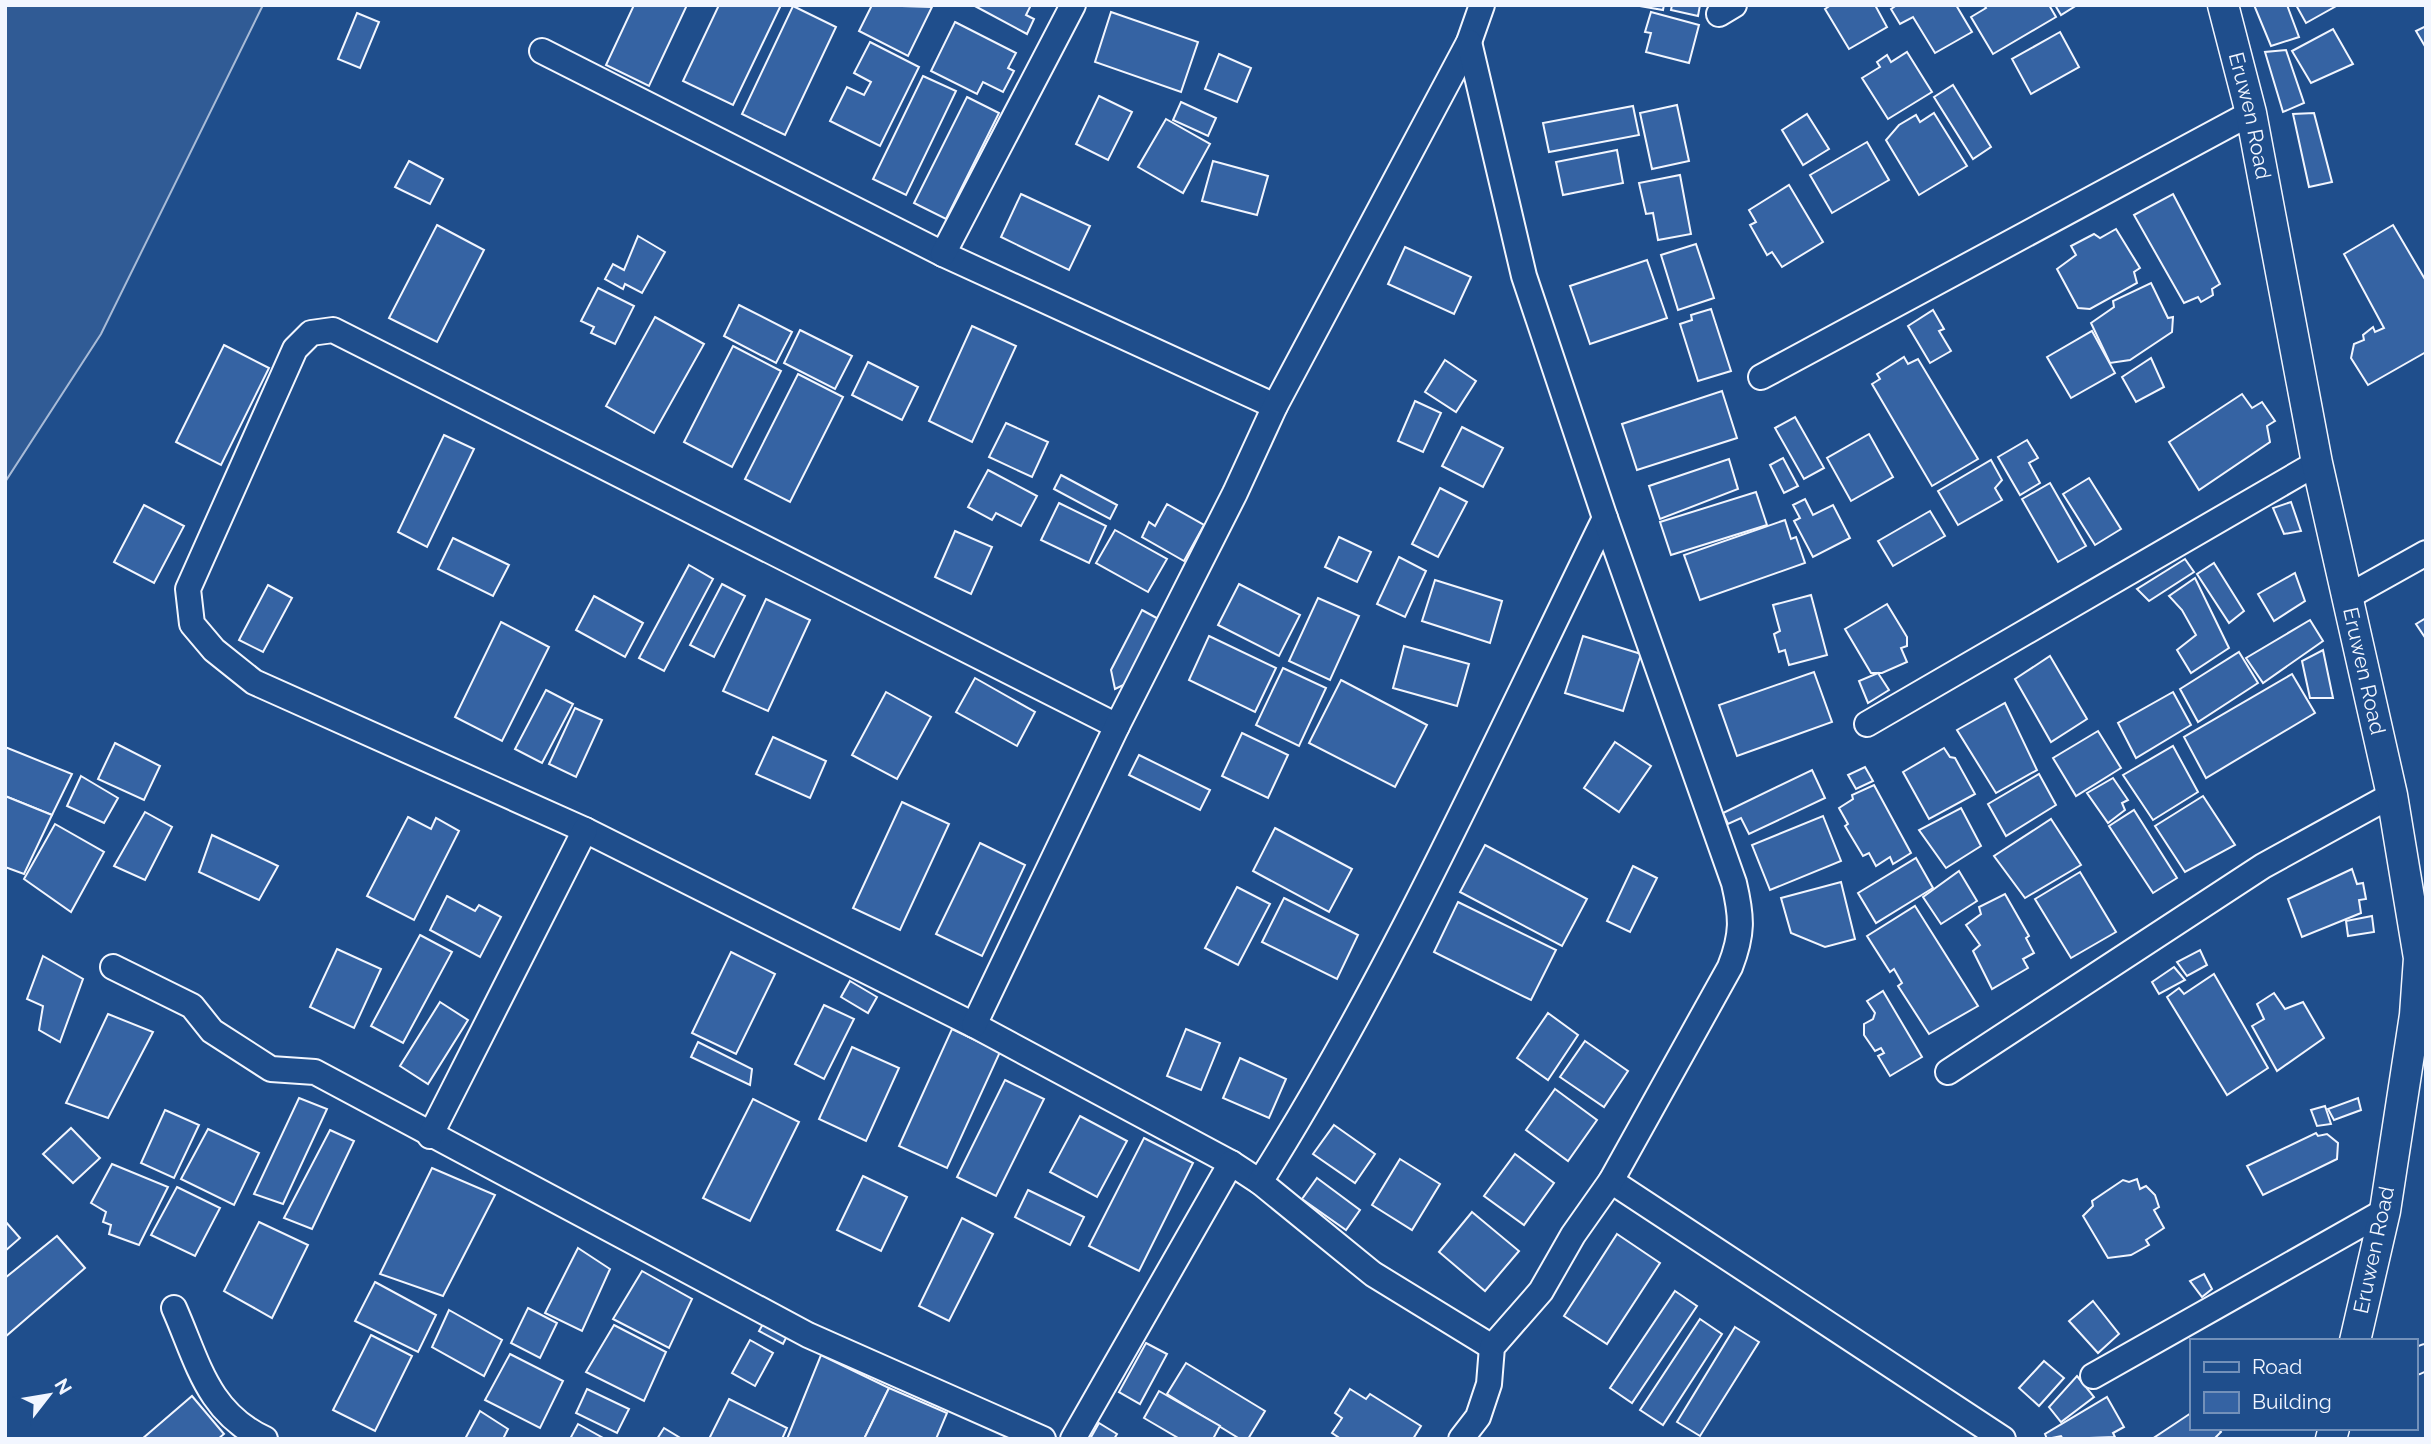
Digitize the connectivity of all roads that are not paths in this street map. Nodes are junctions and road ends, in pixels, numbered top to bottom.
1 (1073, 5) edge
2 (1482, 5) edge
3 (2223, 5) edge
4 (1469, 43) junction
5 (542, 51) dead end
6 (2251, 113) junction
7 (943, 254) junction
8 (1761, 377) dead end
9 (1275, 406) junction
10 (2317, 463) junction
11 (1605, 518) junction
12 (2426, 553) edge
13 (2349, 596) junction
14 (1867, 724) dead end
15 (1116, 726) junction
16 (2392, 795) junction
17 (585, 830) junction
18 (2422, 956) edge
19 (113, 967) dead end
20 (974, 1025) junction
21 (1948, 1072) dead end
22 (430, 1136) junction
23 (1231, 1163) junction
24 (1611, 1181) junction
25 (1260, 1182) junction
26 (2385, 1211) junction
27 (174, 1308) dead end
28 (2355, 1339) edge
29 (1492, 1347) junction
30 (2093, 1377) dead end
31 (265, 1439) edge
32 (1042, 1439) edge
33 (1073, 1439) edge
34 (1461, 1439) edge
35 (2003, 1439) edge

1 - 7 street
2 - 4 street
3 - 6 street, Eruwen Road
4 - 9 street
4 - 11 street
5 - 7 street
6 - 8 street
6 - 10 street, Eruwen Road
7 - 9 street
9 - 15 street
10 - 13 street, Eruwen Road
10 - 14 street
11 - 24 street
11 - 25 street
12 - 13 street
13 - 16 street, Eruwen Road
15 - 17 street
15 - 20 street
16 - 18 street, Eruwen Road
16 - 21 street
17 - 20 street
17 - 22 street
18 - 26 street, Eruwen Road
19 - 22 street
20 - 23 street
22 - 32 street
23 - 25 street
23 - 33 street
24 - 29 street
24 - 35 street
25 - 29 street
26 - 28 street, Eruwen Road
26 - 30 street
27 - 31 street
29 - 34 street

